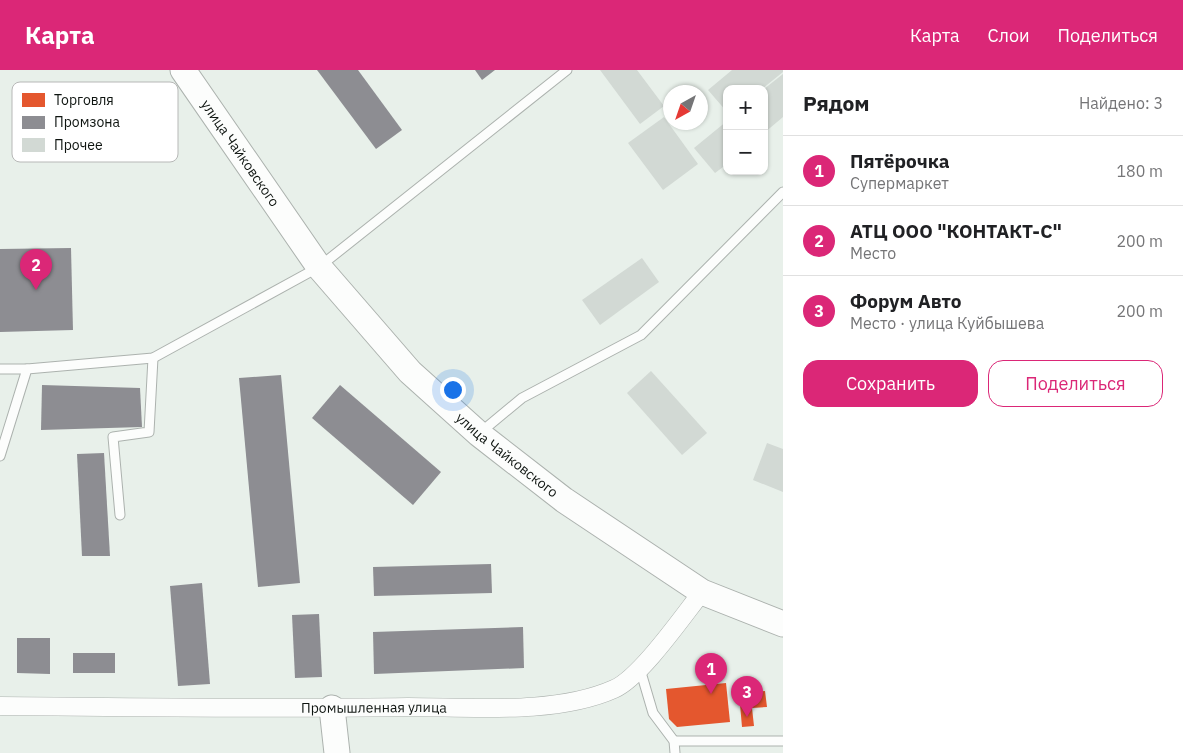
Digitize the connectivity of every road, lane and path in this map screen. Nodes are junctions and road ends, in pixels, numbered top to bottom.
1 (183, 70) edge
2 (567, 70) edge
3 (783, 192) edge
4 (319, 266) junction
5 (152, 358) junction
6 (27, 368) junction
7 (0, 369) edge
8 (479, 434) junction
9 (0, 456) edge
10 (120, 515) dead end
11 (702, 592) junction
12 (783, 624) edge
13 (640, 668) junction
14 (0, 706) edge
15 (332, 708) junction
16 (674, 741) junction
17 (783, 741) edge
18 (337, 753) edge
19 (675, 753) edge

1 - 4 main road, улица Чайковского
2 - 4 lane
3 - 8 lane
4 - 5 lane
4 - 8 main road, улица Чайковского
5 - 6 lane
5 - 10 lane
6 - 7 lane
6 - 9 lane
8 - 11 main road, улица Чайковского
11 - 12 main road, улица Чайковского
11 - 13 street, Промышленная улица
13 - 15 street, Промышленная улица
13 - 16 lane
14 - 15 street, Промышленная улица
15 - 18 main road
16 - 17 lane
16 - 19 lane

